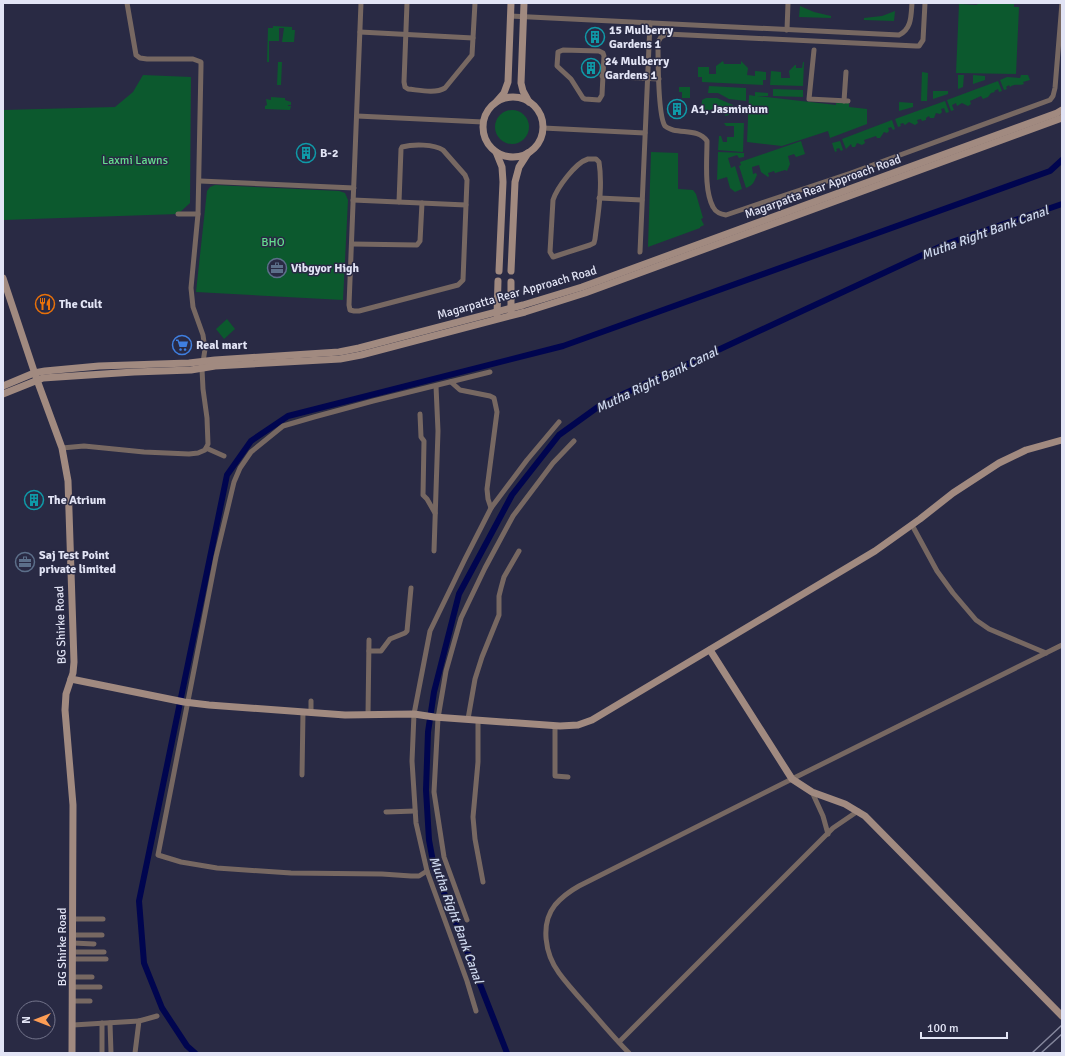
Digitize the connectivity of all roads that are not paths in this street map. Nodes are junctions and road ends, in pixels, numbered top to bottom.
1 (127, 3) edge
2 (361, 3) edge
3 (407, 3) edge
4 (475, 3) edge
5 (511, 3) edge
6 (524, 3) edge
7 (788, 3) edge
8 (912, 3) edge
9 (925, 3) edge
10 (1062, 3) edge
11 (510, 16) junction
12 (524, 16) junction
13 (650, 23) junction
14 (787, 30) junction
15 (817, 31) junction
16 (360, 32) junction
17 (407, 34) junction
18 (473, 38) junction
19 (817, 42) junction
20 (814, 50) dead end
21 (846, 72) dead end
22 (602, 76) junction
23 (647, 80) junction
24 (658, 80) junction
25 (497, 101) junction
26 (529, 102) junction
27 (1062, 110) edge
28 (1062, 118) edge
29 (356, 119) junction
30 (483, 122) junction
31 (543, 128) junction
32 (645, 133) junction
33 (496, 152) junction
34 (528, 152) junction
35 (200, 181) junction
36 (354, 188) junction
37 (600, 198) junction
38 (353, 200) junction
39 (642, 200) junction
40 (399, 202) junction
41 (422, 203) junction
42 (466, 205) junction
43 (178, 214) dead end
44 (198, 214) junction
45 (352, 244) junction
46 (640, 252) dead end
47 (499, 271) dead end
48 (512, 272) dead end
49 (3, 278) edge
50 (498, 281) dead end
51 (511, 282) dead end
52 (511, 312) junction
53 (497, 316) junction
54 (203, 366) junction
55 (490, 372) dead end
56 (34, 373) junction
57 (37, 380) junction
58 (452, 382) junction
59 (3, 386) edge
60 (436, 386) junction
61 (3, 394) edge
62 (420, 414) dead end
63 (559, 422) dead end
64 (1062, 440) edge
65 (574, 441) dead end
66 (62, 448) junction
67 (206, 448) junction
68 (224, 456) dead end
69 (491, 508) junction
70 (436, 514) junction
71 (912, 525) junction
72 (434, 551) dead end
73 (519, 552) dead end
74 (411, 588) dead end
75 (369, 640) dead end
76 (1062, 645) edge
77 (710, 650) junction
78 (369, 651) junction
79 (1046, 653) junction
80 (71, 679) junction
81 (311, 701) dead end
82 (186, 703) junction
83 (303, 712) junction
84 (311, 713) junction
85 (368, 715) junction
86 (417, 715) junction
87 (436, 717) junction
88 (468, 719) junction
89 (478, 720) junction
90 (555, 726) junction
91 (302, 775) dead end
92 (568, 777) dead end
93 (792, 779) junction
94 (812, 792) junction
95 (415, 811) junction
96 (858, 811) junction
97 (386, 812) dead end
98 (828, 834) junction
99 (427, 871) junction
100 (483, 882) dead end
101 (73, 919) junction
102 (103, 919) dead end
103 (467, 920) dead end
104 (73, 935) junction
105 (102, 936) dead end
106 (73, 943) junction
107 (94, 944) dead end
108 (104, 952) dead end
109 (73, 956) junction
110 (106, 959) dead end
111 (92, 977) dead end
112 (73, 978) junction
113 (73, 987) junction
114 (100, 987) dead end
115 (73, 1001) junction
116 (90, 1001) dead end
117 (476, 1011) dead end
118 (156, 1016) dead end
119 (1062, 1016) edge
120 (139, 1021) junction
121 (102, 1023) junction
122 (110, 1023) junction
123 (73, 1025) junction
124 (619, 1042) junction
125 (72, 1053) edge
126 (102, 1053) edge
127 (111, 1053) edge
128 (135, 1053) edge
129 (629, 1053) edge

1 - 35 street
2 - 16 street
3 - 17 street
4 - 18 street
5 - 11 street
6 - 12 street
7 - 14 street
8 - 15 street
9 - 19 street
10 - 24 street
11 - 12 street
11 - 25 street
12 - 13 street
12 - 26 street
13 - 14 street
13 - 23 street
14 - 15 street
15 - 19 street
16 - 17 street
16 - 29 street
17 - 18 street
17 - 18 street
19 - 24 street
20 - 21 street
22 - 22 street
22 - 23 street
23 - 24 street
23 - 32 street
25 - 26 street
25 - 30 street
26 - 31 street
27 - 52 street, Magarpatta Rear Approach Road
28 - 52 street, Magarpatta Rear Approach Road
29 - 30 street
29 - 36 street
30 - 33 street
31 - 32 street
31 - 34 street
32 - 39 street
33 - 34 street
33 - 47 street
34 - 48 street
35 - 36 street
35 - 44 street
36 - 38 street
37 - 37 street
37 - 39 street
38 - 40 street
38 - 45 street
39 - 46 street
40 - 41 street
40 - 42 street
41 - 42 street
41 - 45 street
42 - 45 street
43 - 44 street
44 - 54 street
49 - 56 street, BG Shirke Road
50 - 53 street
51 - 52 street
52 - 53 street, Magarpatta Rear Approach Road
53 - 54 street, Magarpatta Rear Approach Road
54 - 56 street, Magarpatta Rear Approach Road
54 - 57 street, Magarpatta Rear Approach Road
54 - 67 street
55 - 58 street
56 - 57 street, BG Shirke Road
56 - 59 street, Magarpatta Rear Approach Road
57 - 61 street, Magarpatta Rear Approach Road
57 - 66 street, BG Shirke Road
58 - 60 street
58 - 69 street
60 - 70 street
60 - 82 street
62 - 70 street
63 - 69 street
64 - 71 street
65 - 87 street
66 - 67 street
66 - 80 street, BG Shirke Road
67 - 68 street
69 - 86 street
70 - 72 street
71 - 77 street
71 - 79 street
73 - 88 street
74 - 78 street
75 - 78 street
76 - 79 street
77 - 90 street
77 - 93 street
78 - 85 street
79 - 93 street
80 - 82 street
80 - 101 street, BG Shirke Road
81 - 84 street
82 - 83 street
82 - 99 street
83 - 84 street
83 - 91 street
84 - 85 street
85 - 86 street
86 - 87 street
86 - 95 street
87 - 88 street
87 - 103 street
88 - 89 street
89 - 90 street
89 - 100 street
90 - 92 street
93 - 94 street
93 - 124 street
94 - 96 street
94 - 98 street
95 - 97 street
95 - 99 street
96 - 98 street
96 - 119 street
98 - 124 street
99 - 117 street
101 - 102 street
101 - 104 street, BG Shirke Road
104 - 105 street
104 - 106 street, BG Shirke Road
106 - 107 street
106 - 109 street, BG Shirke Road
108 - 109 street
109 - 110 street
109 - 112 street, BG Shirke Road
111 - 112 street
112 - 113 street, BG Shirke Road
113 - 114 street
113 - 115 street, BG Shirke Road
115 - 116 street
115 - 123 street, BG Shirke Road
118 - 120 street
120 - 122 street
120 - 128 street
121 - 122 street
121 - 123 street
121 - 126 street
122 - 127 street
123 - 125 street, BG Shirke Road
124 - 129 street

